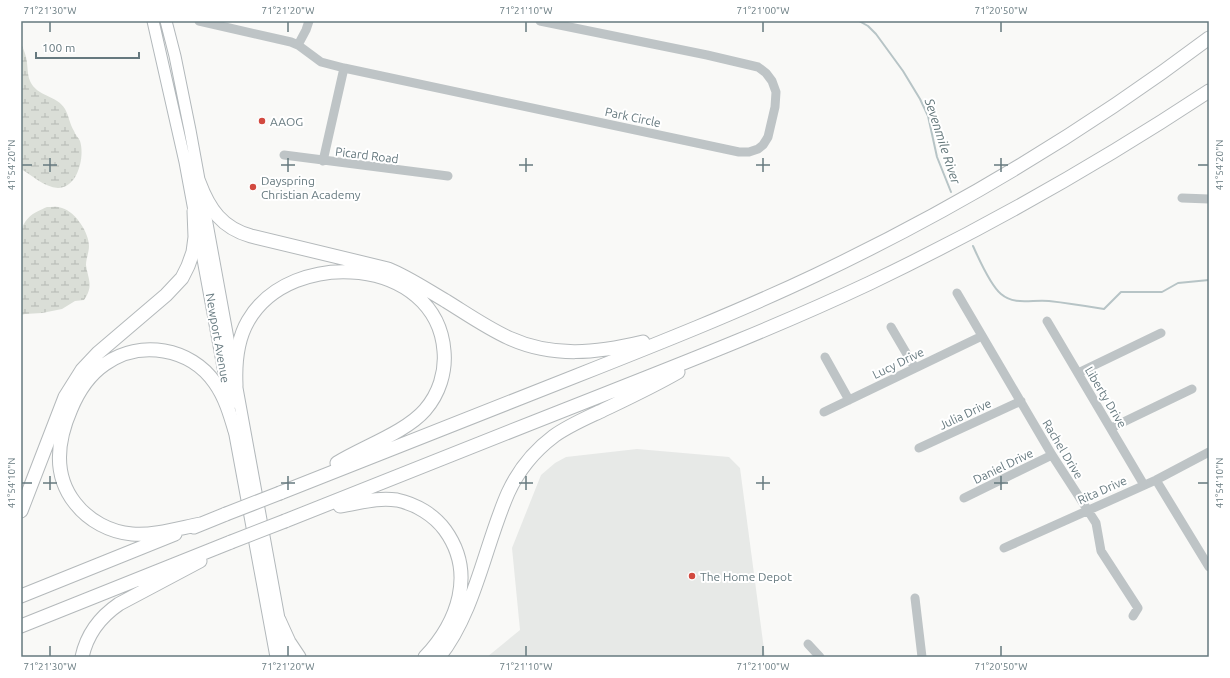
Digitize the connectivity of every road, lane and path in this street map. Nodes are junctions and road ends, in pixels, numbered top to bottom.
1 (167, 21) edge
2 (199, 21) edge
3 (309, 21) edge
4 (540, 21) edge
5 (153, 23) edge
6 (1209, 38) edge
7 (298, 45) junction
8 (344, 68) junction
9 (1209, 91) edge
10 (284, 155) dead end
11 (323, 161) junction
12 (448, 176) dead end
13 (199, 182) junction
14 (1182, 198) dead end
15 (1209, 199) edge
16 (194, 211) junction
17 (957, 293) dead end
18 (1047, 321) dead end
19 (891, 327) dead end
20 (687, 332) junction
21 (1160, 333) dead end
22 (982, 336) junction
23 (715, 350) junction
24 (825, 357) dead end
25 (915, 368) junction
26 (1078, 373) junction
27 (236, 385) junction
28 (1192, 389) dead end
29 (849, 400) junction
30 (1021, 401) junction
31 (824, 412) dead end
32 (1111, 428) junction
33 (235, 431) junction
34 (919, 448) dead end
35 (1209, 452) edge
36 (1052, 455) junction
37 (1156, 480) junction
38 (301, 484) junction
39 (1144, 485) junction
40 (964, 498) dead end
41 (1086, 510) junction
42 (21, 511) edge
43 (311, 511) junction
44 (201, 524) junction
45 (231, 542) junction
46 (1004, 548) dead end
47 (1209, 566) edge
48 (21, 596) edge
49 (915, 598) dead end
50 (1133, 616) dead end
51 (279, 620) junction
52 (21, 626) edge
53 (808, 644) dead end
54 (82, 657) edge
55 (276, 657) edge
56 (286, 657) edge
57 (298, 657) edge
58 (425, 657) edge
59 (439, 657) edge
60 (820, 657) edge
61 (922, 657) edge

1 - 5 street
1 - 13 main road, Newport Avenue
2 - 7 street, Park Circle
3 - 7 street
4 - 8 street, Park Circle
5 - 16 main road, Newport Avenue
6 - 20 highway
7 - 8 street, Park Circle
8 - 11 street
9 - 23 highway
10 - 11 street, Picard Road
11 - 12 street, Picard Road
13 - 20 highway
13 - 27 main road, Newport Avenue
14 - 15 street
16 - 33 main road, Newport Avenue
16 - 42 highway
17 - 22 street, Rachel Drive
18 - 26 street, Liberty Drive
19 - 25 street
20 - 38 highway
21 - 26 street
22 - 25 street, Lucy Drive
22 - 30 street, Rachel Drive
23 - 43 highway
23 - 59 highway
24 - 29 street
25 - 29 street, Lucy Drive
26 - 32 street, Liberty Drive
27 - 38 highway
27 - 51 main road, Newport Avenue
28 - 32 street
29 - 31 street, Lucy Drive
30 - 34 street, Julia Drive
30 - 36 street, Rachel Drive
32 - 39 street, Liberty Drive
33 - 44 highway
33 - 55 main road, Newport Avenue
35 - 37 street, Rita Drive
36 - 40 street, Daniel Drive
36 - 41 street, Rachel Drive
37 - 39 street, Rita Drive
37 - 47 street
38 - 44 highway, bridge
39 - 41 street, Rita Drive
41 - 46 street, Rita Drive
41 - 50 street, Rachel Drive
43 - 45 highway, bridge
43 - 58 highway
44 - 48 highway
45 - 52 highway
45 - 54 highway
49 - 61 street
51 - 56 main road, Newport Avenue
51 - 57 highway
53 - 60 street

